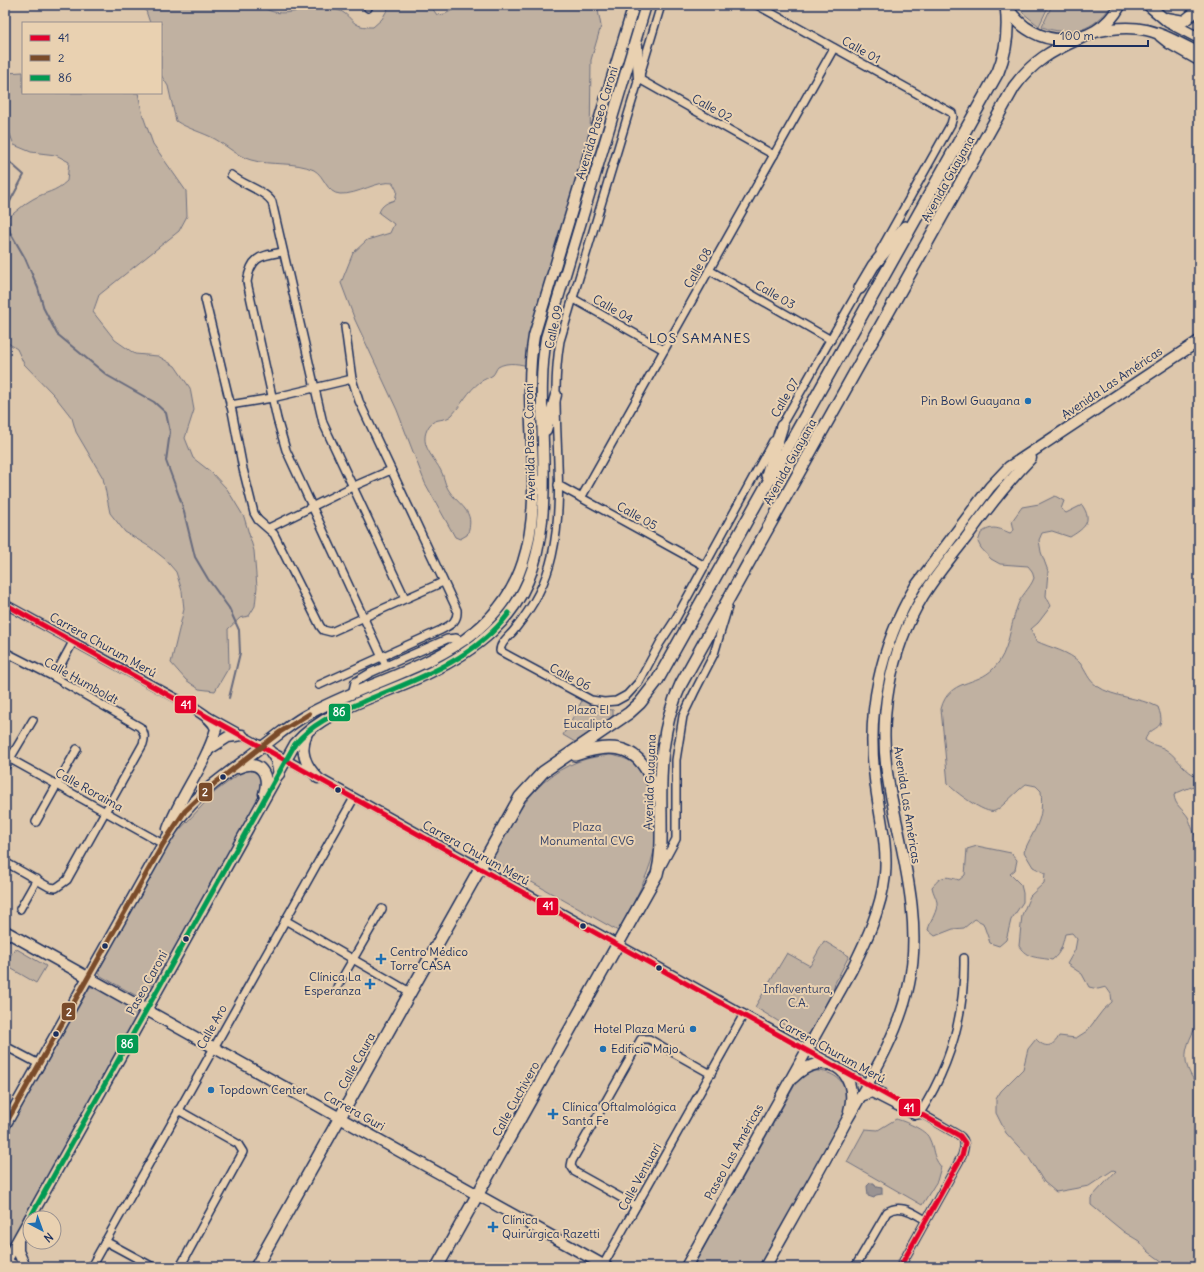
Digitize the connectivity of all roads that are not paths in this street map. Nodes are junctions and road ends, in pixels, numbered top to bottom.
1 (634, 5) edge
2 (646, 5) edge
3 (661, 5) edge
4 (757, 5) edge
5 (1006, 5) edge
6 (1120, 5) edge
7 (1148, 5) edge
8 (1196, 5) edge
9 (1160, 16) junction
10 (1151, 30) junction
11 (1095, 32) junction
12 (637, 34) junction
13 (1080, 38) junction
14 (1199, 38) edge
15 (834, 48) junction
16 (1199, 53) edge
17 (1199, 62) edge
18 (639, 79) junction
19 (953, 115) joint
20 (774, 155) junction
21 (231, 175) dead end
22 (930, 192) junction
23 (283, 252) junction
24 (709, 270) junction
25 (860, 288) junction
26 (572, 298) junction
27 (205, 299) dead end
28 (345, 327) dead end
29 (831, 340) junction
30 (1199, 341) edge
31 (664, 350) junction
32 (352, 379) junction
33 (314, 388) junction
34 (556, 396) junction
35 (272, 398) junction
36 (230, 405) junction
37 (782, 426) junction
38 (1040, 448) junction
39 (543, 452) junction
40 (391, 470) junction
41 (558, 485) junction
42 (352, 487) junction
43 (581, 498) junction
44 (312, 506) junction
45 (753, 510) junction
46 (268, 528) junction
47 (705, 566) junction
48 (926, 572) junction
49 (936, 577) junction
50 (443, 582) junction
51 (731, 594) junction
52 (405, 598) junction
53 (5, 604) edge
54 (364, 617) junction
55 (73, 642) junction
56 (462, 642) junction
57 (500, 651) joint
58 (5, 652) edge
59 (382, 655) junction
60 (386, 666) junction
61 (54, 677) junction
62 (319, 684) dead end
63 (632, 689) joint
64 (352, 694) junction
65 (191, 706) junction
66 (874, 708) junction
67 (885, 709) junction
68 (33, 720) dead end
69 (308, 730) junction
70 (242, 735) junction
71 (77, 749) dead end
72 (266, 749) junction
73 (206, 751) junction
74 (7, 757) edge
75 (286, 760) junction
76 (560, 760) junction
77 (5, 767) edge
78 (231, 771) junction
79 (279, 774) junction
80 (318, 778) junction
81 (56, 785) junction
82 (354, 798) junction
83 (261, 806) junction
84 (105, 812) junction
85 (661, 816) junction
86 (36, 822) dead end
87 (162, 844) junction
88 (5, 862) edge
89 (480, 868) junction
90 (657, 874) junction
91 (37, 879) junction
92 (20, 909) dead end
93 (382, 909) dead end
94 (285, 920) junction
95 (5, 931) edge
96 (617, 944) junction
97 (964, 958) dead end
98 (352, 959) junction
99 (87, 978) junction
100 (337, 987) dead end
101 (410, 992) junction
102 (146, 1011) junction
103 (744, 1014) junction
104 (165, 1021) junction
105 (134, 1032) junction
106 (5, 1046) edge
107 (213, 1048) junction
108 (806, 1049) junction
109 (39, 1064) junction
110 (837, 1066) junction
111 (711, 1074) junction
112 (868, 1084) junction
113 (784, 1089) junction
114 (861, 1096) junction
115 (178, 1110) junction
116 (920, 1113) junction
117 (339, 1118) junction
118 (846, 1123) junction
119 (5, 1125) edge
120 (477, 1195) junction
121 (636, 1206) junction
122 (34, 1210) edge
123 (926, 1220) junction
124 (22, 1233) edge
125 (18, 1240) junction
126 (105, 1241) junction
127 (5, 1262) edge
128 (604, 1266) edge
129 (16, 1267) edge
130 (25, 1267) edge
131 (90, 1267) edge
132 (153, 1267) edge
133 (180, 1267) edge
134 (256, 1267) edge
135 (437, 1267) edge
136 (686, 1267) edge
137 (765, 1267) edge
138 (855, 1267) edge
139 (900, 1267) edge

1 - 56 street, Avenida Paseo Caroní
2 - 12 street, Avenida Paseo Caroní
3 - 18 street, Calle 09
4 - 15 street, Calle 01
5 - 13 main road
5 - 22 main road, Avenida Guayana
6 - 11 main road
7 - 9 street
8 - 9 street
9 - 14 street
10 - 11 street
10 - 16 street
10 - 17 street
11 - 13 main road
12 - 18 street
12 - 39 street, Avenida Paseo Caroní
13 - 51 main road, Avenida Guayana
15 - 19 street, Calle 01
15 - 20 street, Calle 08
18 - 20 street, Calle 02
18 - 26 street, Calle 09
19 - 25 street, Calle 07
20 - 24 street, Calle 08
21 - 23 street
22 - 25 main road
22 - 45 main road, Avenida Guayana
23 - 33 street
23 - 35 street
24 - 29 street, Calle 03
24 - 31 street, Calle 08
25 - 29 street, Calle 07
26 - 31 street, Calle 04
26 - 34 street, Calle 09
27 - 36 street
28 - 32 street
29 - 37 street, Calle 07
30 - 38 street, Avenida Las Américas
31 - 43 street, Calle 08
32 - 33 street
32 - 40 street
33 - 35 street
33 - 42 street
34 - 39 street
34 - 41 street, Calle 09
35 - 36 street
35 - 44 street
36 - 46 street
37 - 45 main road
37 - 47 street, Calle 07
38 - 48 street, Avenida Las Américas
38 - 49 street, Avenida Las Américas
39 - 69 street, Avenida Paseo Caroní
40 - 42 street
40 - 50 street
41 - 43 street, Calle 05
41 - 57 street, Calle 09
42 - 44 street
42 - 52 street
43 - 47 street, Calle 05
44 - 46 street
44 - 54 street
45 - 76 main road, Avenida Guayana
46 - 54 street
47 - 63 street, Calle 07
48 - 49 street
48 - 66 street, Avenida Las Américas
49 - 67 street, Avenida Las Américas
50 - 52 street
50 - 59 street
51 - 85 main road, Avenida Guayana
51 - 90 street
52 - 54 street
53 - 55 street, Carrera Churum Merú
54 - 59 street
55 - 61 street
55 - 65 street, Carrera Churum Merú
56 - 60 street
56 - 64 street, Avenida Paseo Caroní
57 - 63 street, Calle 06
58 - 61 street, Calle Humboldt
59 - 60 street
59 - 62 street
60 - 64 street
61 - 84 street, Calle Humboldt
64 - 72 street, Avenida Paseo Caroní
65 - 70 street, Carrera Churum Merú
65 - 73 street
66 - 67 street
66 - 108 street, Avenida Las Américas
67 - 112 street, Avenida Las Américas
68 - 74 street
69 - 75 street, Avenida Paseo Caroní
69 - 80 street
70 - 72 street, Carrera Churum Merú
70 - 73 street
71 - 81 street
72 - 75 street, Carrera Churum Merú
72 - 78 street
72 - 79 street
73 - 87 street
74 - 77 street
74 - 81 street, Calle Roraima
75 - 79 street, Paseo Caroní
75 - 80 street, Carrera Churum Merú
76 - 85 main road
76 - 89 main road, Avenida Guayana
78 - 83 street
78 - 87 street
79 - 83 street, Paseo Caroní
80 - 82 street, Carrera Churum Merú
81 - 84 street, Calle Roraima
81 - 86 street
82 - 89 street, Carrera Churum Merú
82 - 94 street, Calle Aro
83 - 102 street, Paseo Caroní
84 - 87 street, Calle Roraima
84 - 91 street
85 - 90 main road, Avenida Guayana
87 - 99 street
88 - 91 street
89 - 96 street, Carrera Churum Merú
89 - 101 main road, Calle Caura
90 - 96 main road, Avenida Guayana
91 - 92 street
93 - 98 street
94 - 98 street
94 - 107 street, Calle Aro
95 - 99 street, Carrera Guri
96 - 103 street, Carrera Churum Merú
96 - 120 main road, Calle Cuchivero
97 - 116 street
98 - 100 street
98 - 101 street
99 - 102 street, Carrera Guri
99 - 109 street
101 - 117 main road, Calle Caura
102 - 104 street, Carrera Guri
102 - 105 street, Paseo Caroní
103 - 108 street, Carrera Churum Merú
103 - 111 street, Calle Ventuari
104 - 105 street
104 - 107 street, Carrera Guri
105 - 122 street, Paseo Caroní
106 - 109 street
107 - 115 street, Calle Aro
107 - 117 street, Carrera Guri
108 - 110 street, Carrera Churum Merú
108 - 113 street, Paseo Las Américas
109 - 119 street
110 - 112 street, Carrera Churum Merú
110 - 113 street
110 - 118 street
111 - 121 street, Calle Ventuari
111 - 121 street
112 - 114 street
112 - 116 street, Carrera Churum Merú
113 - 136 street, Paseo Las Américas
114 - 116 street
114 - 118 street
115 - 126 street, Calle Aro
115 - 133 street
116 - 123 street, Carrera Churum Merú
117 - 120 street, Carrera Guri
117 - 134 main road, Calle Caura
118 - 137 street
120 - 128 street, Carrera Guri
120 - 135 main road, Calle Cuchivero
121 - 128 street, Calle Ventuari
123 - 138 street
123 - 139 street
124 - 125 street, Paseo Caroní
125 - 127 street, Paseo Caroní
125 - 130 street
126 - 131 street, Calle Aro
126 - 132 street
127 - 129 street

